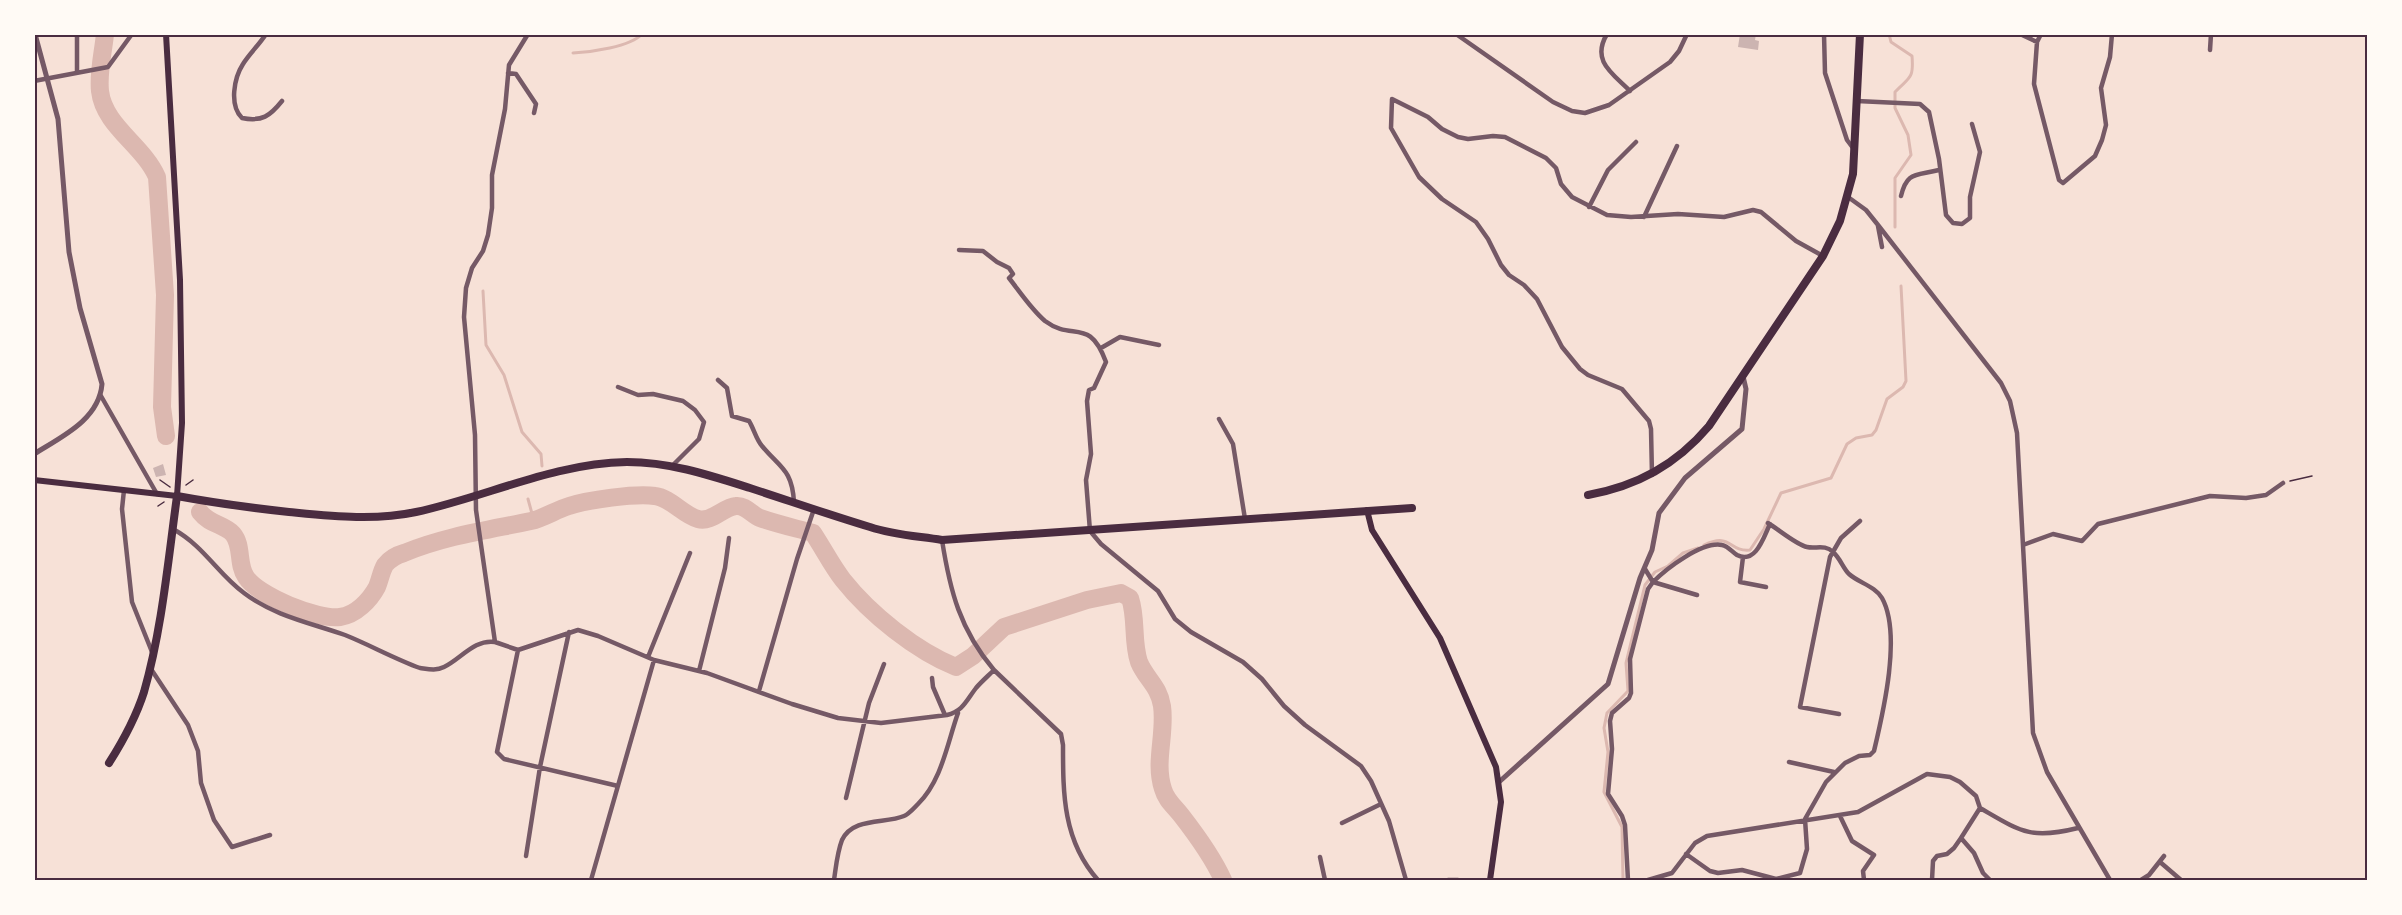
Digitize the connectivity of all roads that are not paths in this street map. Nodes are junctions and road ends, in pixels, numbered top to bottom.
1 (35, 34) edge
2 (77, 34) edge
3 (132, 34) edge
4 (166, 34) edge
5 (266, 34) edge
6 (528, 34) edge
7 (1456, 34) edge
8 (1607, 34) edge
9 (1688, 34) edge
10 (1824, 34) edge
11 (1860, 34) edge
12 (2020, 34) edge
13 (2041, 34) edge
14 (2112, 34) edge
15 (2211, 34) edge
16 (2037, 42) junction
17 (2210, 50) dead end
18 (77, 72) junction
19 (508, 73) junction
20 (47, 79) junction
21 (34, 81) edge
22 (1630, 91) junction
23 (282, 101) dead end
24 (1857, 101) junction
25 (534, 113) dead end
26 (1972, 124) dead end
27 (1636, 142) dead end
28 (1677, 147) dead end
29 (1854, 150) junction
30 (1939, 170) junction
31 (1901, 196) dead end
32 (1848, 197) junction
33 (1589, 207) junction
34 (1644, 217) junction
35 (1878, 225) junction
36 (1882, 247) dead end
37 (959, 250) dead end
38 (1823, 256) junction
39 (1159, 345) dead end
40 (1101, 348) junction
41 (1743, 376) junction
42 (718, 380) dead end
43 (618, 387) dead end
44 (101, 396) junction
45 (1219, 418) dead end
46 (34, 454) edge
47 (673, 465) junction
48 (1652, 475) junction
49 (34, 480) edge
50 (2283, 483) road end
51 (124, 490) junction
52 (157, 494) junction
53 (1588, 495) dead end
54 (177, 496) junction
55 (475, 497) junction
56 (794, 502) junction
57 (1412, 508) dead end
58 (814, 509) junction
59 (1367, 510) junction
60 (1245, 519) junction
61 (1860, 521) dead end
62 (173, 529) junction
63 (1090, 531) junction
64 (729, 538) dead end
65 (942, 540) junction
66 (2023, 545) junction
67 (1833, 551) junction
68 (690, 553) dead end
69 (1743, 557) junction
70 (1646, 570) junction
71 (1653, 581) junction
72 (1766, 587) dead end
73 (1697, 595) dead end
74 (569, 632) junction
75 (495, 642) junction
76 (518, 650) junction
77 (153, 652) junction
78 (648, 657) junction
79 (654, 660) junction
80 (884, 664) dead end
81 (150, 666) junction
82 (994, 670) junction
83 (699, 671) junction
84 (932, 678) dead end
85 (759, 690) junction
86 (958, 713) junction
87 (1839, 714) dead end
88 (945, 716) junction
89 (865, 721) junction
90 (1789, 762) dead end
91 (109, 763) dead end
92 (540, 767) junction
93 (1834, 772) junction
94 (1499, 782) junction
95 (618, 786) junction
96 (846, 798) dead end
97 (1381, 804) junction
98 (1980, 808) junction
99 (1840, 816) junction
100 (1805, 819) junction
101 (1342, 823) dead end
102 (2078, 828) junction
103 (270, 835) dead end
104 (1961, 838) junction
105 (1686, 854) junction
106 (526, 856) dead end
107 (1320, 856) dead end
108 (2164, 856) dead end
109 (2160, 862) junction
110 (1800, 873) junction
111 (591, 880) edge
112 (834, 880) edge
113 (1098, 880) edge
114 (1325, 880) edge
115 (1406, 880) edge
116 (1448, 880) edge
117 (1458, 880) edge
118 (1490, 880) edge
119 (1628, 880) edge
120 (1648, 880) edge
121 (1800, 880) edge
122 (1864, 880) edge
123 (1932, 880) edge
124 (1990, 880) edge
125 (2110, 880) edge
126 (2141, 880) edge
127 (2181, 880) edge

1 - 20 street
2 - 18 street
3 - 18 street
4 - 54 main road
5 - 23 street
6 - 19 street
7 - 22 street
8 - 22 street
9 - 22 street
10 - 29 street
11 - 24 highway
12 - 16 street
13 - 16 street
14 - 16 street
15 - 17 street
18 - 20 street
19 - 25 street
19 - 55 street
20 - 21 street
20 - 44 street
24 - 29 highway
24 - 30 street
26 - 30 street
27 - 33 street
28 - 34 street
29 - 32 highway
30 - 31 street
32 - 35 street
32 - 38 highway
33 - 34 street
33 - 48 street
34 - 38 street
35 - 36 street
35 - 66 street
37 - 40 street
38 - 41 highway
39 - 40 street
40 - 63 street
41 - 48 highway
41 - 70 street
42 - 56 street
43 - 47 street
44 - 46 street
44 - 52 street
45 - 60 street
47 - 55 highway
47 - 56 highway
48 - 53 highway
49 - 51 main road
50 - 66 street
51 - 52 main road
51 - 77 street
52 - 54 main road
54 - 55 highway
54 - 62 highway
55 - 75 street
56 - 58 highway
57 - 59 highway
58 - 65 highway
58 - 85 street
59 - 60 highway
59 - 94 main road
60 - 63 highway
61 - 67 street
62 - 75 street
62 - 77 highway
63 - 65 highway
63 - 97 street
64 - 83 street
65 - 82 street
66 - 102 street
67 - 69 street
67 - 87 street
67 - 93 street
68 - 78 street
69 - 71 street
69 - 72 street
70 - 71 street
70 - 94 street
71 - 73 street
71 - 119 street
74 - 76 street
74 - 78 street
74 - 92 street
75 - 76 street
76 - 92 street
77 - 81 highway
78 - 79 street
79 - 83 street
79 - 95 street
80 - 89 street
81 - 91 highway
81 - 103 street
82 - 86 street
82 - 113 street
83 - 85 street
84 - 88 street
85 - 89 street
86 - 88 street
86 - 112 street
88 - 89 street
89 - 96 street
90 - 93 street
92 - 95 street
92 - 106 street
93 - 100 street
94 - 118 main road
95 - 111 street
97 - 101 street
97 - 115 street
98 - 99 street
98 - 102 street
98 - 104 street
99 - 100 street
99 - 122 street
100 - 105 street
100 - 110 street
102 - 125 street
104 - 123 street
104 - 124 street
105 - 110 street
105 - 120 street
107 - 114 street
108 - 109 street
109 - 126 street
109 - 127 street
110 - 121 street
116 - 117 street

